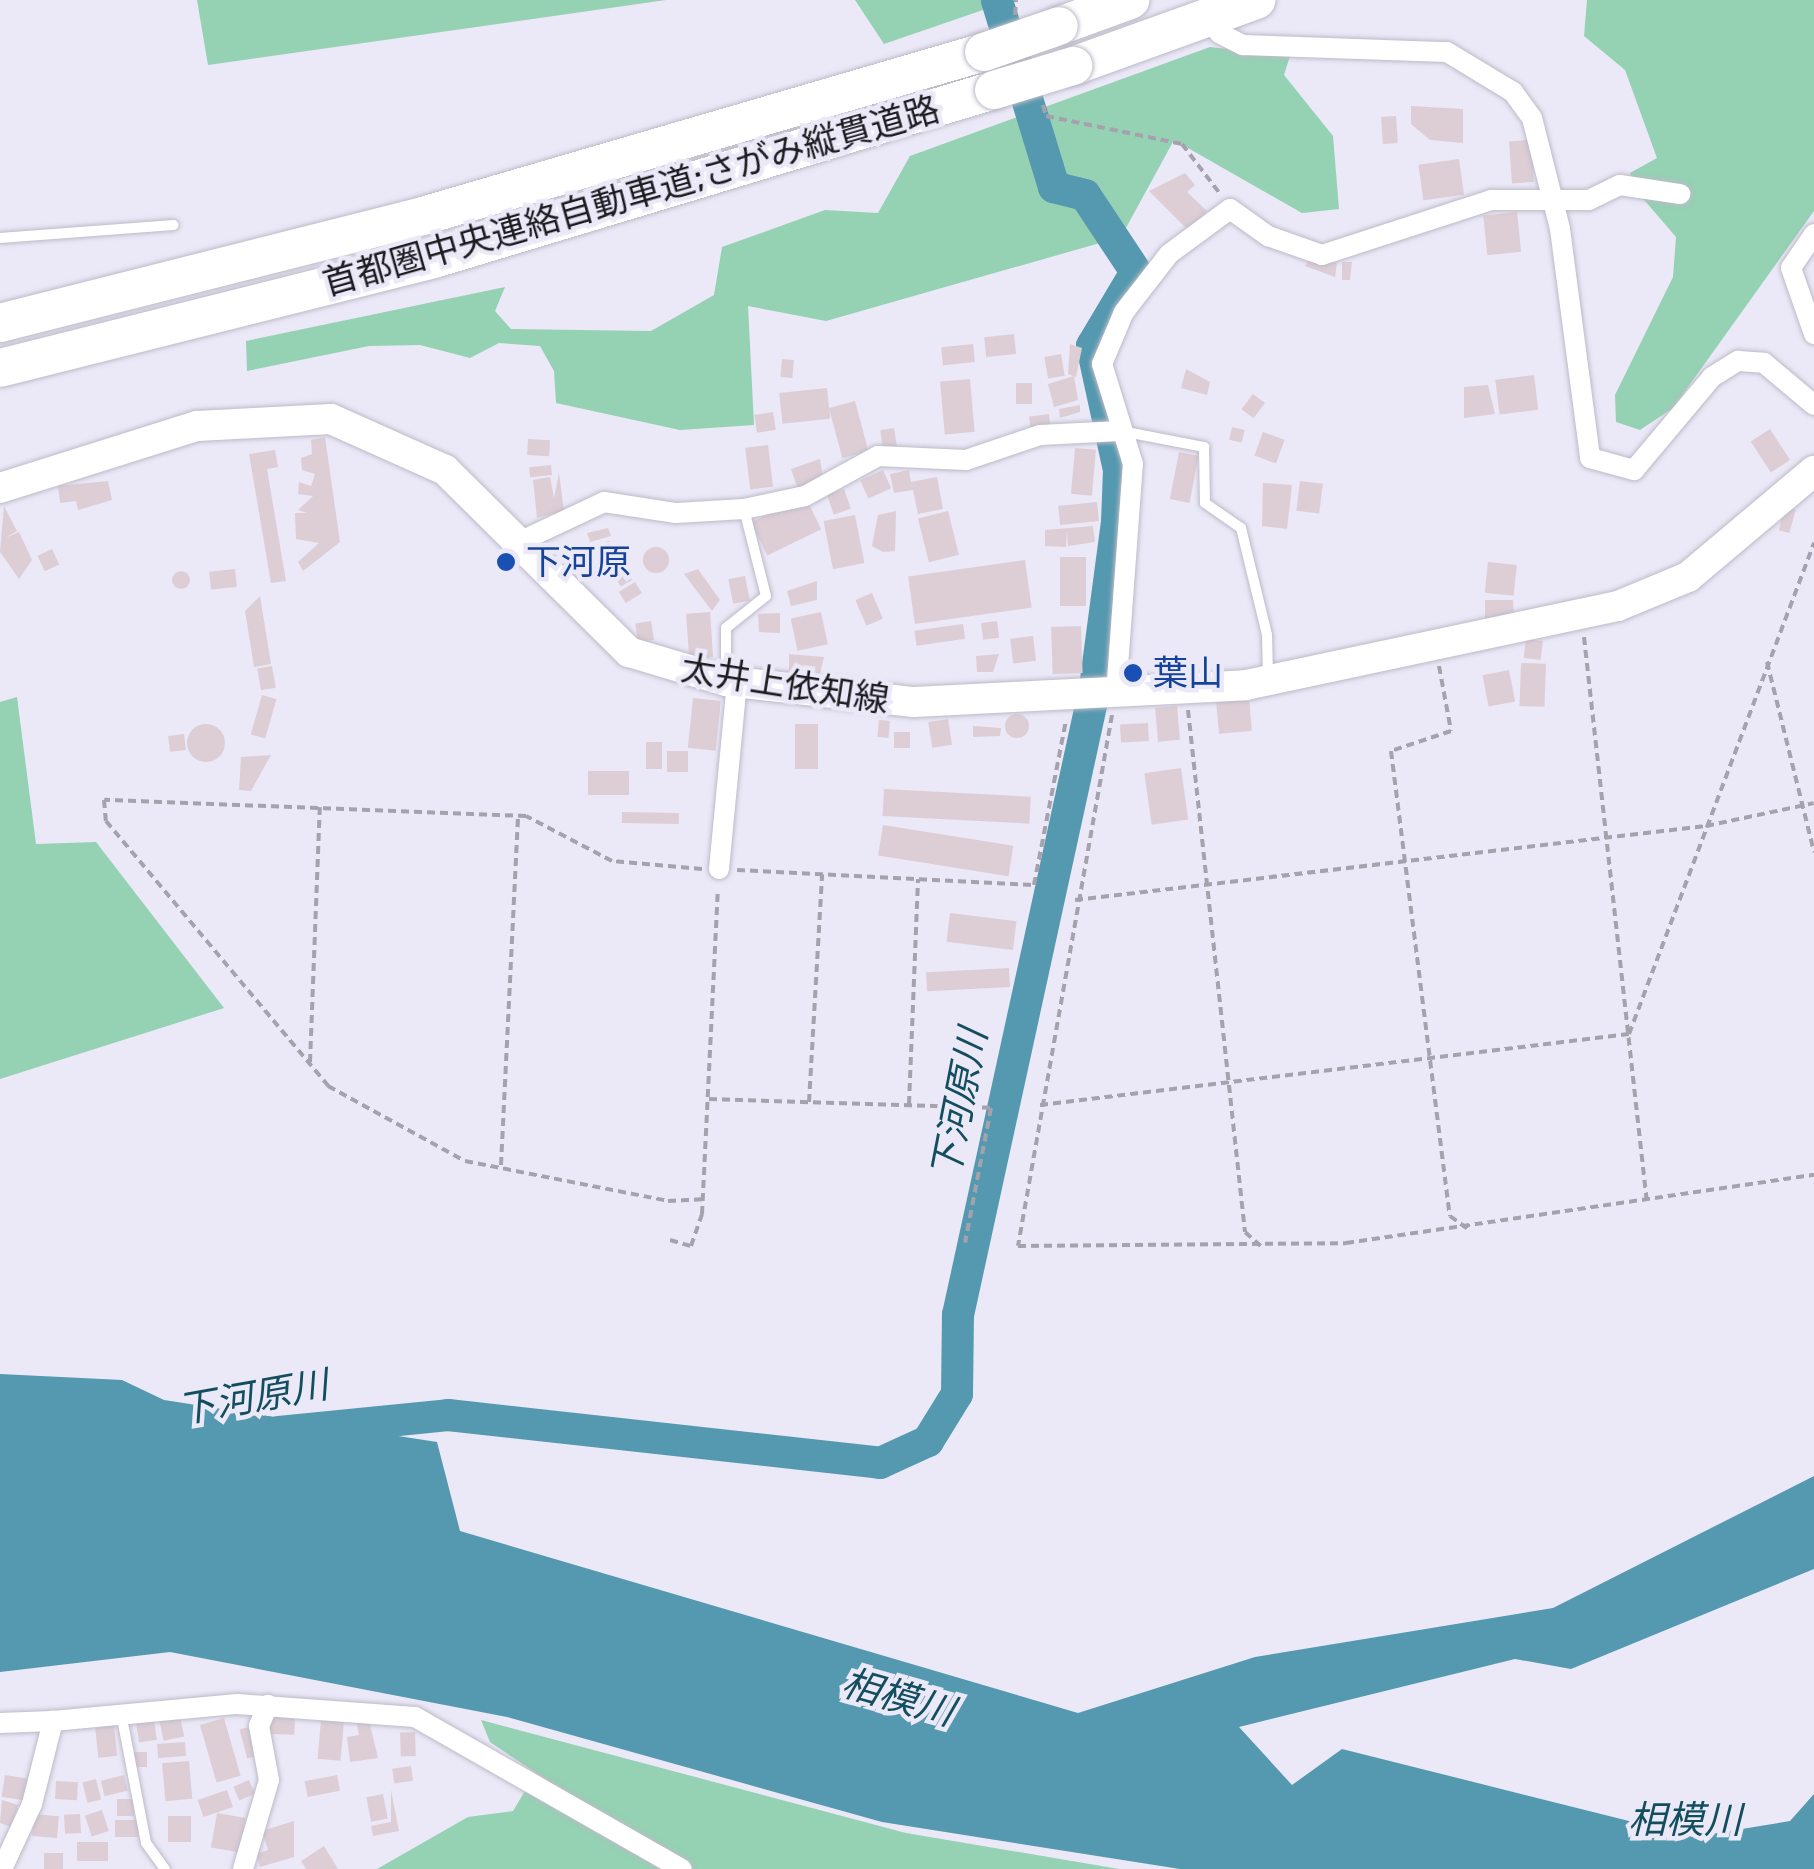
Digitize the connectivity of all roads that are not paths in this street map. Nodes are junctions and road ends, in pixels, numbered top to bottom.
1 (1130, 0) edge
2 (1256, 0) edge
3 (1218, 33) dead end
4 (1680, 194) dead end
5 (1551, 200) junction
6 (174, 225) dead end
7 (1814, 234) edge
8 (0, 238) edge
9 (0, 323) edge
10 (1814, 334) edge
11 (0, 368) edge
12 (1814, 405) edge
13 (1119, 430) junction
14 (1814, 471) edge
15 (0, 488) edge
16 (744, 509) junction
17 (518, 543) junction
18 (732, 682) junction
19 (1268, 682) junction
20 (1114, 694) junction
21 (719, 869) road end
22 (268, 1705) junction
23 (121, 1712) junction
24 (53, 1721) junction
25 (0, 1723) edge
26 (2, 1869) edge
27 (165, 1869) edge
28 (244, 1869) edge
29 (682, 1869) edge

1 - 9 highway, 首都圏中央連絡自動車道;さがみ縦貫道路, bridge
2 - 11 highway, 首都圏中央連絡自動車道;さがみ縦貫道路, bridge
3 - 5 street
4 - 5 street
5 - 12 street
5 - 13 street
6 - 8 lane
7 - 10 street
13 - 16 street
13 - 19 lane
13 - 20 street
14 - 19 main road
15 - 17 main road, 太井上依知線
16 - 17 street
16 - 18 lane
17 - 18 main road, 太井上依知線
18 - 20 main road, 太井上依知線
18 - 21 street
19 - 20 main road
22 - 23 street
22 - 28 street
22 - 29 street
23 - 24 street
23 - 27 lane
24 - 25 street
24 - 26 street

